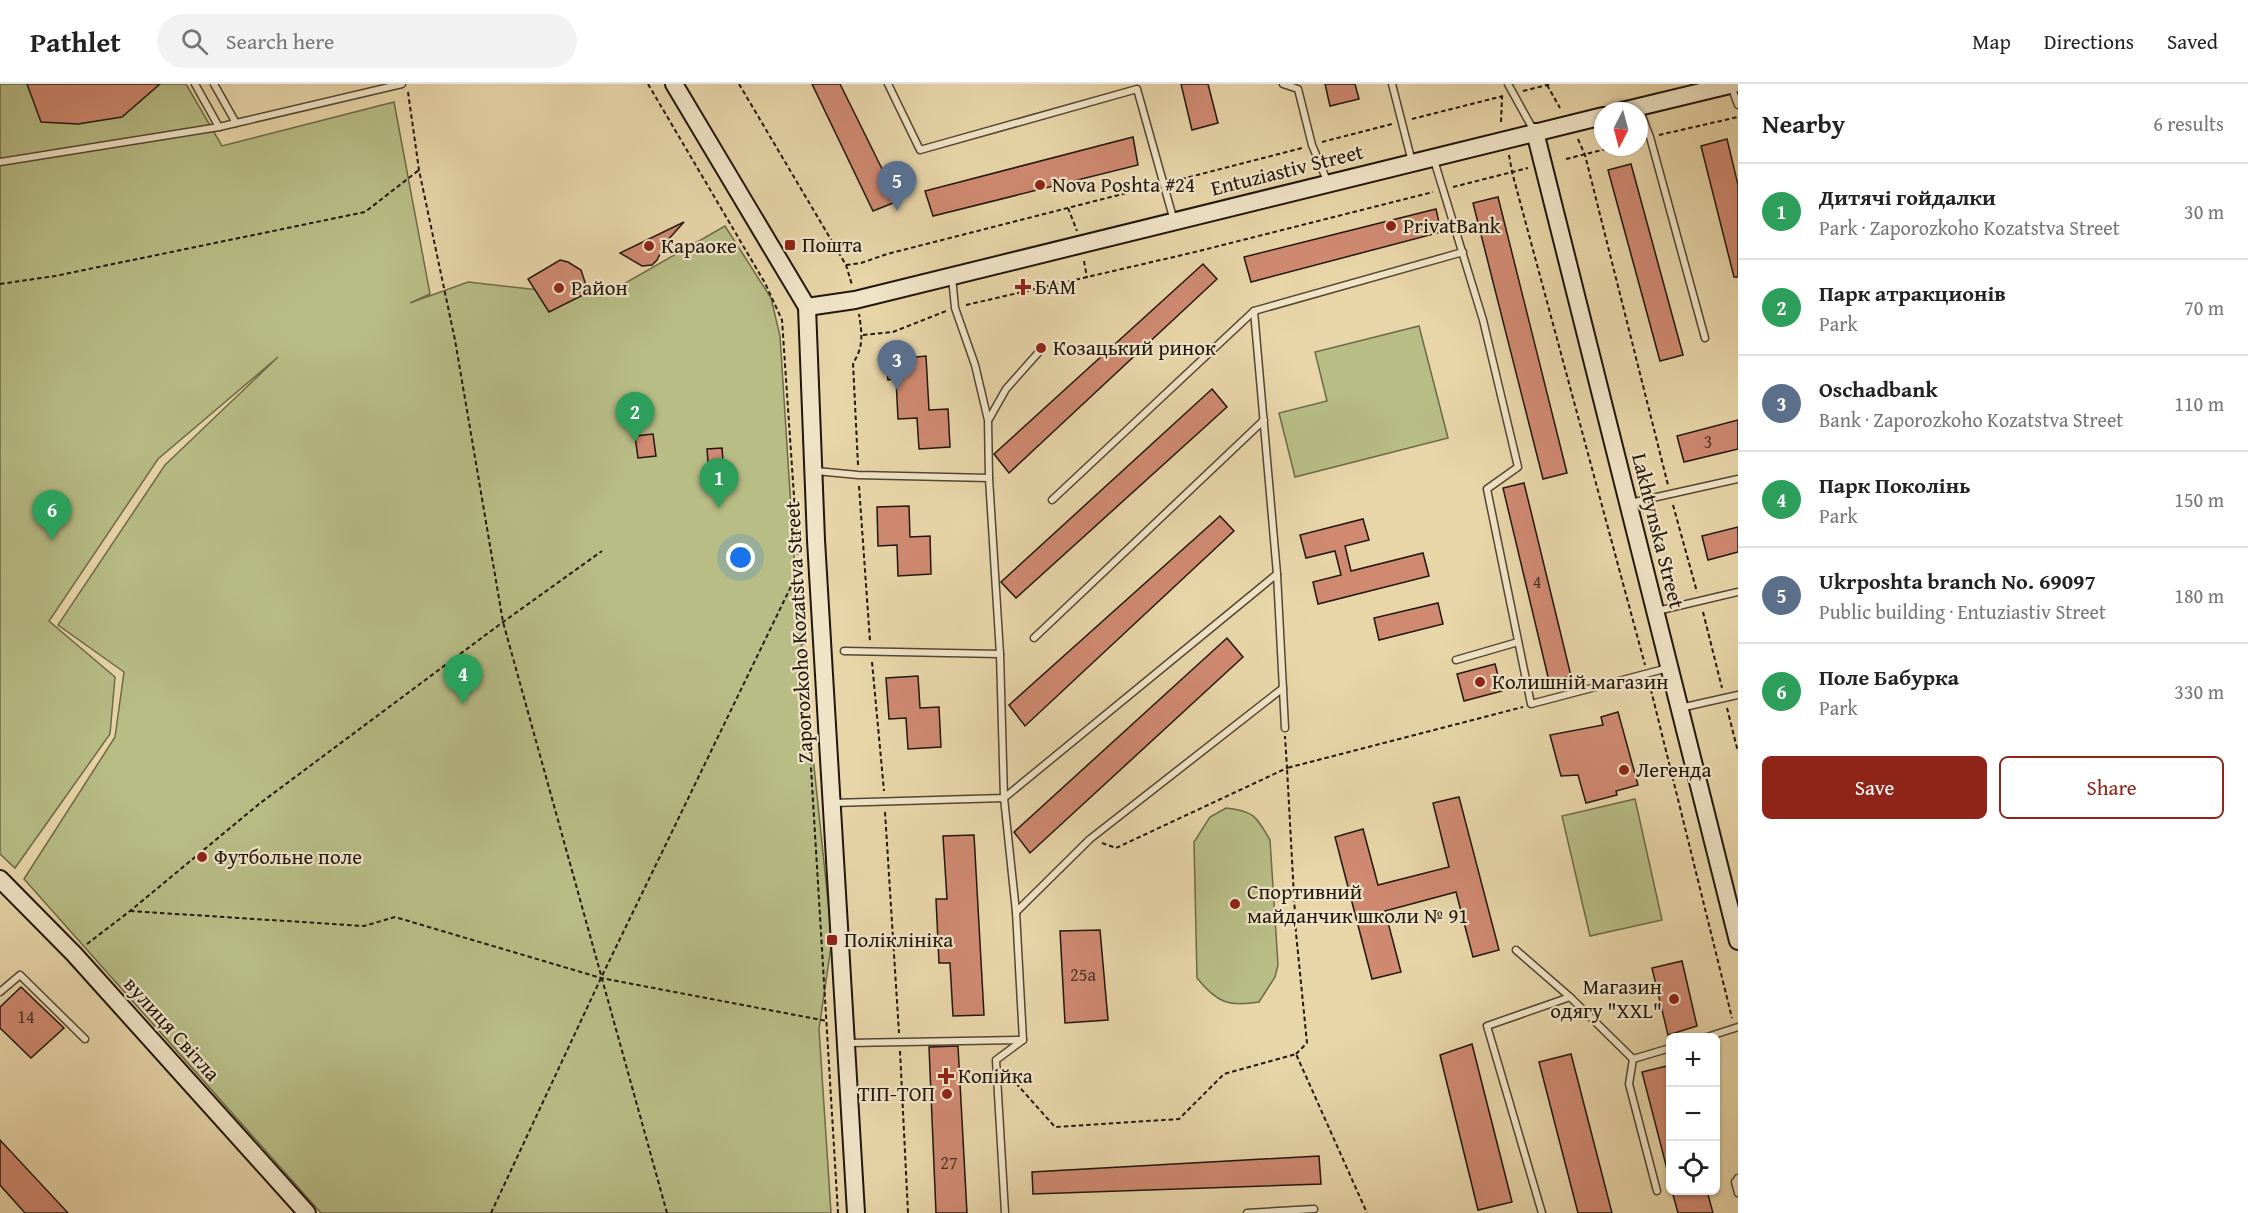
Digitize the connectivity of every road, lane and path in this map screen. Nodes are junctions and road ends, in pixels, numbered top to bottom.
1 (195, 84) edge
2 (214, 84) edge
3 (402, 84) edge
4 (407, 84) edge
5 (648, 84) edge
6 (674, 84) edge
7 (740, 84) edge
8 (888, 84) edge
9 (1283, 84) edge
10 (1392, 84) edge
11 (1508, 84) edge
12 (1551, 84) edge
13 (1732, 84) edge
14 (1547, 85) edge
15 (1297, 86) edge
16 (1513, 94) junction
17 (1502, 96) junction
18 (1648, 105) edge
19 (1738, 105) edge
20 (1560, 108) dead end
21 (1738, 117) edge
22 (1594, 118) edge
23 (1401, 122) junction
24 (1501, 122) dead end
25 (236, 123) junction
26 (219, 127) junction
27 (1534, 132) junction
28 (1575, 132) dead end
29 (1648, 132) edge
30 (1650, 137) junction
31 (1312, 145) junction
32 (1509, 152) dead end
33 (1594, 153) edge
34 (1585, 155) junction
35 (1434, 157) junction
36 (1566, 159) dead end
37 (0, 162) edge
38 (1412, 163) junction
39 (1534, 166) dead end
40 (419, 170) junction
41 (1512, 172) junction
42 (1162, 184) junction
43 (1328, 184) junction
44 (1443, 190) junction
45 (1068, 208) junction
46 (1174, 222) junction
47 (1078, 233) dead end
48 (1463, 252) junction
49 (1084, 261) dead end
50 (846, 265) junction
51 (952, 276) junction
52 (1087, 278) junction
53 (0, 284) edge
54 (852, 286) dead end
55 (807, 307) junction
56 (955, 308) junction
57 (1254, 311) junction
58 (859, 313) dead end
59 (862, 335) junction
60 (1705, 338) dead end
61 (1038, 353) dead end
62 (988, 420) junction
63 (1264, 420) junction
64 (813, 471) junction
65 (858, 475) junction
66 (989, 478) junction
67 (1738, 479) edge
68 (1670, 495) junction
69 (1052, 500) dead end
70 (1628, 503) junction
71 (816, 540) junction
72 (602, 551) dead end
73 (799, 570) junction
74 (1277, 574) junction
75 (1738, 592) edge
76 (1700, 601) junction
77 (1655, 612) junction
78 (503, 622) junction
79 (1034, 638) dead end
80 (1518, 642) junction
81 (844, 651) dead end
82 (871, 651) junction
83 (1000, 654) junction
84 (1456, 660) dead end
85 (1669, 668) junction
86 (1647, 674) junction
87 (1283, 688) junction
88 (1738, 694) edge
89 (1724, 698) junction
90 (1531, 704) junction
91 (1679, 708) junction
92 (1285, 728) joint
93 (1738, 752) edge
94 (1287, 768) junction
95 (1004, 798) junction
96 (885, 801) junction
97 (831, 804) junction
98 (1090, 839) junction
99 (0, 879) edge
100 (130, 911) junction
101 (1016, 912) junction
102 (1737, 934) edge
103 (1516, 951) dead end
104 (74, 954) junction
105 (601, 978) junction
106 (0, 992) edge
107 (1570, 997) junction
108 (827, 1021) junction
109 (1736, 1028) edge
110 (1720, 1033) edge
111 (85, 1039) dead end
112 (1023, 1040) junction
113 (847, 1043) junction
114 (900, 1044) junction
115 (1666, 1049) edge
116 (1296, 1054) junction
117 (1633, 1059) junction
118 (996, 1060) junction
119 (1738, 1178) edge
120 (1657, 1191) dead end
121 (1738, 1193) edge
122 (1314, 1209) dead end
123 (307, 1213) edge
124 (491, 1213) edge
125 (667, 1213) edge
126 (838, 1213) edge
127 (856, 1213) edge
128 (908, 1213) edge
129 (1005, 1213) edge
130 (1247, 1213) edge
131 (1367, 1213) edge
132 (1542, 1213) edge

1 - 26 lane
2 - 25 lane
3 - 25 lane
4 - 40 path
5 - 73 path
6 - 55 street, Zaporozkoho Kozatstva Street
7 - 50 path
8 - 42 lane
9 - 15 lane
10 - 23 lane
11 - 16 lane
12 - 14 path
13 - 18 street
13 - 19 lane
14 - 16 path
14 - 20 path
15 - 31 lane
16 - 17 path
16 - 27 lane
17 - 23 path
17 - 24 path
21 - 30 path
22 - 27 street, Entuziastiv Street
23 - 31 path
23 - 38 lane
25 - 26 lane
26 - 37 lane
27 - 35 street, Entuziastiv Street
27 - 70 street, Lakhtynska Street
28 - 34 path
29 - 30 lane
30 - 60 lane
31 - 42 path
31 - 43 lane
32 - 41 path
33 - 34 path
34 - 36 path
34 - 68 path
35 - 38 street, Entuziastiv Street
35 - 44 lane
38 - 43 street, Entuziastiv Street
39 - 41 path
40 - 53 path
40 - 78 path
41 - 44 path
41 - 86 path
42 - 45 path
42 - 46 lane
43 - 46 street, Entuziastiv Street
44 - 48 lane
44 - 52 path
45 - 47 path
45 - 50 path
46 - 51 street, Entuziastiv Street
48 - 57 lane
48 - 80 lane
49 - 52 path
50 - 54 path
51 - 55 street, Entuziastiv Street
51 - 56 lane
52 - 56 path
55 - 64 street, Zaporozkoho Kozatstva Street
56 - 59 path
56 - 62 lane
57 - 63 lane
57 - 69 lane
58 - 59 path
59 - 65 path
61 - 62 lane
62 - 66 lane
63 - 74 lane
63 - 79 lane
64 - 65 lane
64 - 71 street, Zaporozkoho Kozatstva Street
65 - 66 lane
65 - 82 path
66 - 83 lane
67 - 68 lane
68 - 70 lane
68 - 76 path
70 - 77 street, Lakhtynska Street
71 - 73 path
71 - 97 street, Zaporozkoho Kozatstva Street
72 - 78 path
73 - 105 path
73 - 108 path
74 - 87 lane
74 - 95 lane
75 - 76 lane
76 - 77 lane
76 - 89 path
77 - 85 street, Lakhtynska Street
78 - 100 path
78 - 105 path
80 - 84 lane
80 - 90 lane
81 - 82 lane
82 - 83 lane
82 - 96 path
83 - 95 lane
85 - 86 lane
85 - 91 street, Lakhtynska Street
86 - 90 lane
86 - 109 path
87 - 92 lane
87 - 98 lane
88 - 89 lane
89 - 91 lane
89 - 93 path
90 - 94 path
91 - 102 street, Lakhtynska Street
92 - 94 path
94 - 98 path
94 - 116 path
95 - 96 lane
95 - 101 lane
96 - 97 lane
96 - 114 path
97 - 113 street, Zaporozkoho Kozatstva Street
98 - 101 lane
99 - 104 street, вулиця Світла
100 - 104 path
100 - 105 path
101 - 112 lane
103 - 107 lane
104 - 123 street, вулиця Світла
105 - 108 path
105 - 124 path
105 - 125 path
106 - 111 lane
107 - 117 lane
107 - 132 lane
108 - 126 path
109 - 110 lane
112 - 114 lane
112 - 118 lane
113 - 114 lane
113 - 127 street, Zaporozkoho Kozatstva Street
114 - 128 path
115 - 117 lane
116 - 118 path
116 - 131 path
117 - 120 lane
118 - 129 lane
119 - 121 lane
122 - 130 lane

